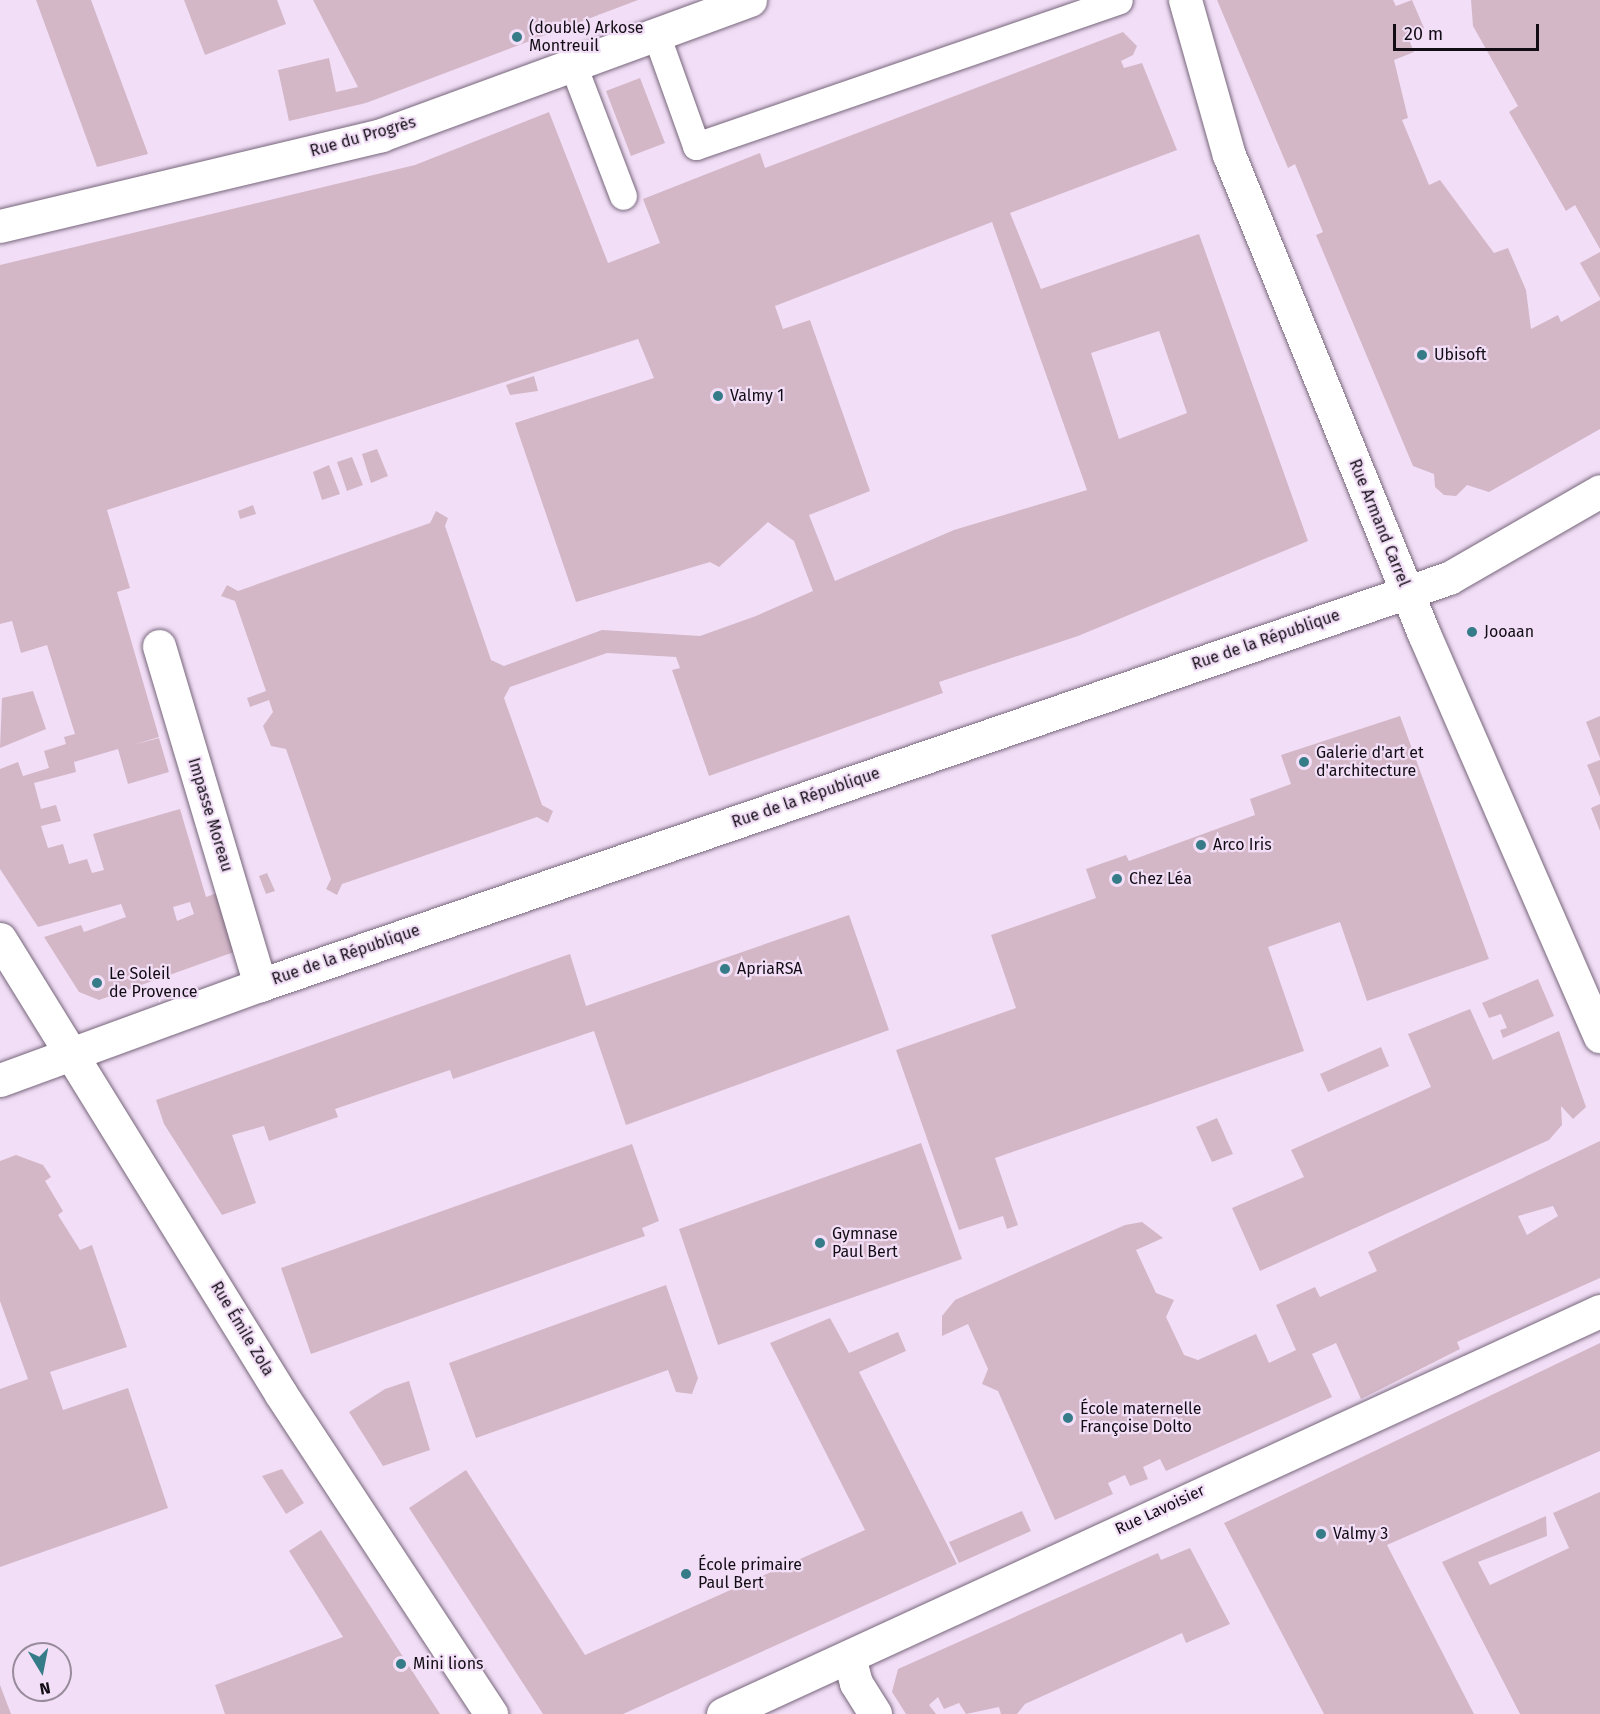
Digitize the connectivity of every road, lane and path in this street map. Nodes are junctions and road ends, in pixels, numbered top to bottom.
1 (750, 0) edge
2 (1119, 0) edge
3 (1185, 0) edge
4 (656, 34) junction
5 (573, 65) junction
6 (623, 196) dead end
7 (0, 226) edge
8 (1600, 491) edge
9 (1407, 590) junction
10 (159, 646) dead end
11 (0, 939) edge
12 (260, 985) junction
13 (1600, 1036) edge
14 (72, 1054) junction
15 (0, 1080) edge
16 (1600, 1311) edge
17 (849, 1657) junction
18 (491, 1714) edge
19 (723, 1714) edge
20 (876, 1714) edge

1 - 4 street, Rue du Progrès
2 - 4 lane
3 - 9 street, Rue Armand Carrel
4 - 5 street, Rue du Progrès
5 - 6 lane
5 - 7 street, Rue du Progrès
8 - 9 street, Rue de la République
9 - 12 street, Rue de la République
9 - 13 street, Rue Armand Carrel
10 - 12 street, Impasse Moreau
11 - 14 street, Rue Émile Zola
12 - 14 street, Rue de la République
14 - 15 street, Rue de la République
14 - 18 street, Rue Émile Zola
16 - 17 street, Rue Lavoisier
17 - 19 street, Rue Lavoisier
17 - 20 street

